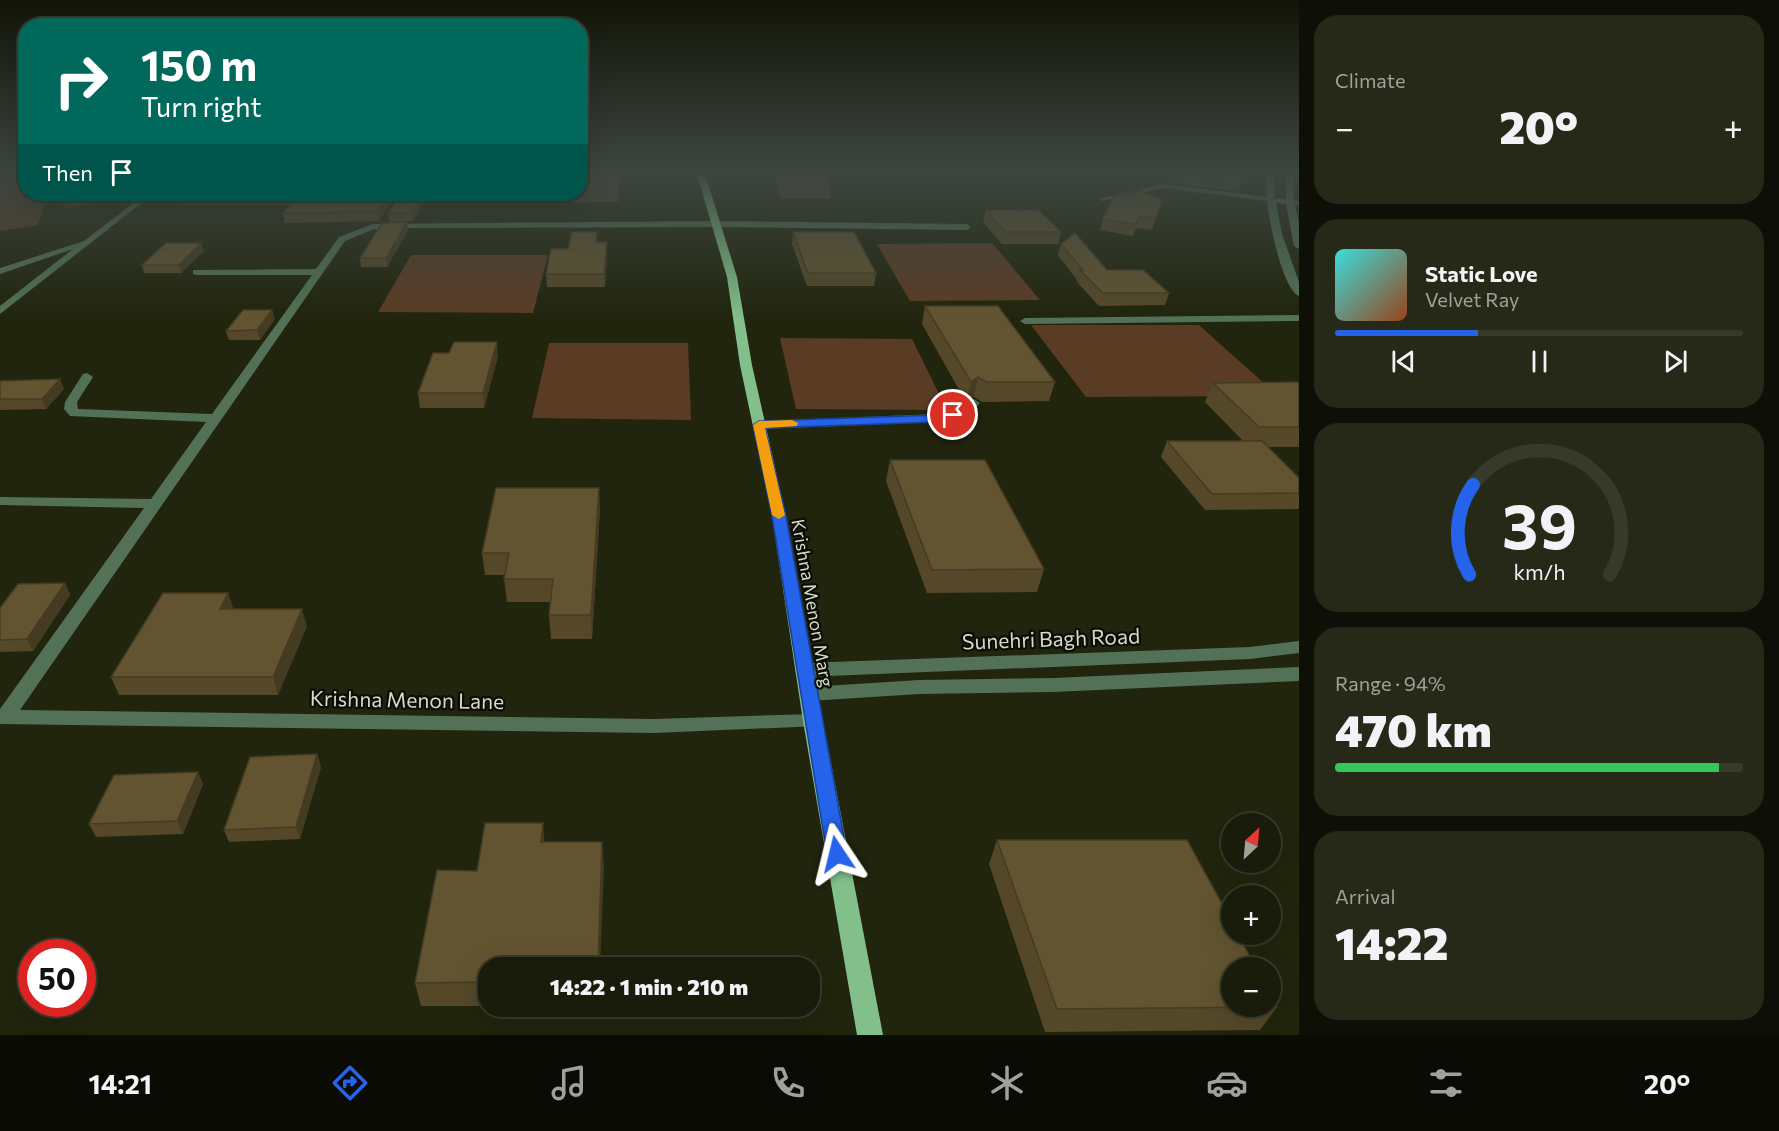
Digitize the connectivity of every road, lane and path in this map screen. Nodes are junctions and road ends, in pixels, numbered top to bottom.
1 (115, 221) edge
2 (1275, 221) edge
3 (1296, 221) edge
4 (715, 224) junction
5 (967, 227) dead end
6 (93, 239) junction
7 (1299, 246) edge
8 (0, 271) edge
9 (196, 272) dead end
10 (319, 272) junction
11 (1299, 293) edge
12 (0, 311) edge
13 (1299, 318) edge
14 (1025, 321) dead end
15 (87, 377) dead end
16 (974, 404) edge
17 (216, 418) junction
18 (759, 425) junction
19 (0, 501) edge
20 (156, 504) junction
21 (1299, 647) edge
22 (804, 670) junction
23 (1299, 674) edge
24 (809, 694) junction
25 (3, 717) edge
26 (813, 721) junction
27 (870, 1035) edge

1 - 6 street
2 - 11 street
3 - 7 street
4 - 5 street
4 - 10 street
4 - 18 main road, Krishna Menon Marg
6 - 8 street
6 - 12 street
9 - 10 street
10 - 17 street
13 - 14 street
15 - 17 street
16 - 18 street
17 - 20 street
18 - 22 main road, Krishna Menon Marg
19 - 20 street
20 - 25 street
21 - 22 street, Sunehri Bagh Road
22 - 24 main road, Krishna Menon Marg
23 - 24 street
24 - 26 main road, Krishna Menon Marg
25 - 26 street, Krishna Menon Lane
26 - 27 main road, Krishna Menon Marg

